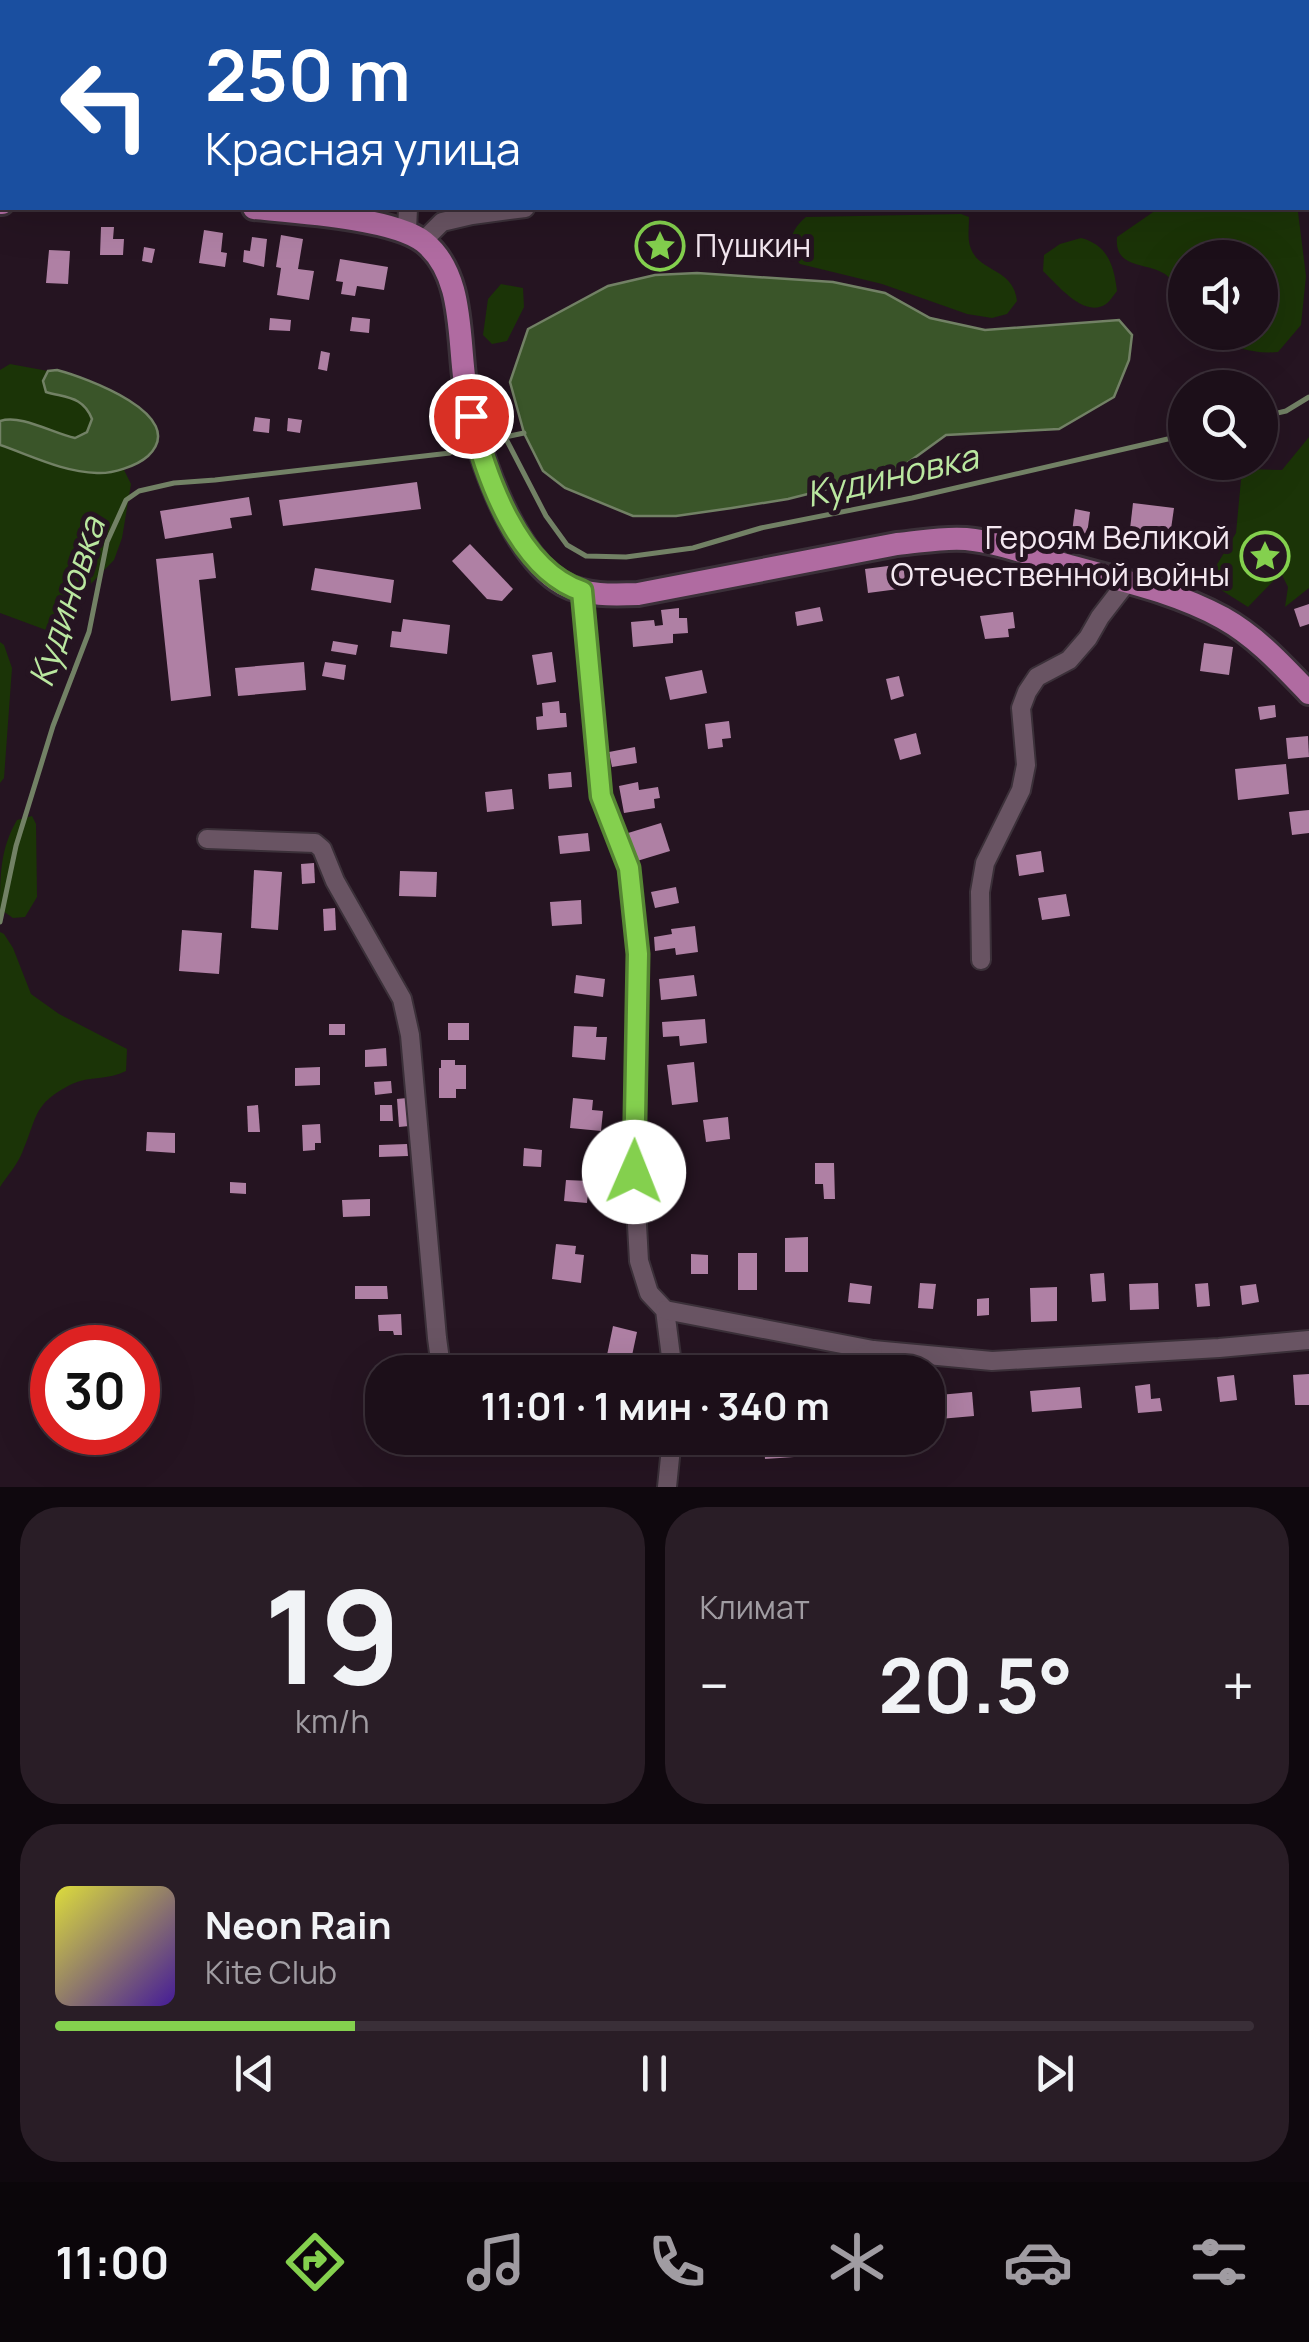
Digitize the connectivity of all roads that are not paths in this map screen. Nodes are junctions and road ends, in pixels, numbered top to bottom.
1 (270, 210) edge
2 (507, 210) edge
3 (413, 226) edge
4 (1127, 582) junction
5 (582, 591) junction
6 (1309, 693) edge
7 (207, 839) dead end
8 (981, 960) dead end
9 (665, 1310) junction
10 (1309, 1340) edge
11 (872, 1350) junction
12 (439, 1355) edge
13 (671, 1355) edge
14 (865, 1355) edge
15 (671, 1455) edge
16 (667, 1487) edge

1 - 3 main road
2 - 3 street
3 - 5 main road
4 - 5 main road
4 - 6 main road
4 - 8 street
5 - 9 street
7 - 12 street
9 - 11 street
9 - 13 street
10 - 11 street
11 - 14 street
15 - 16 street

